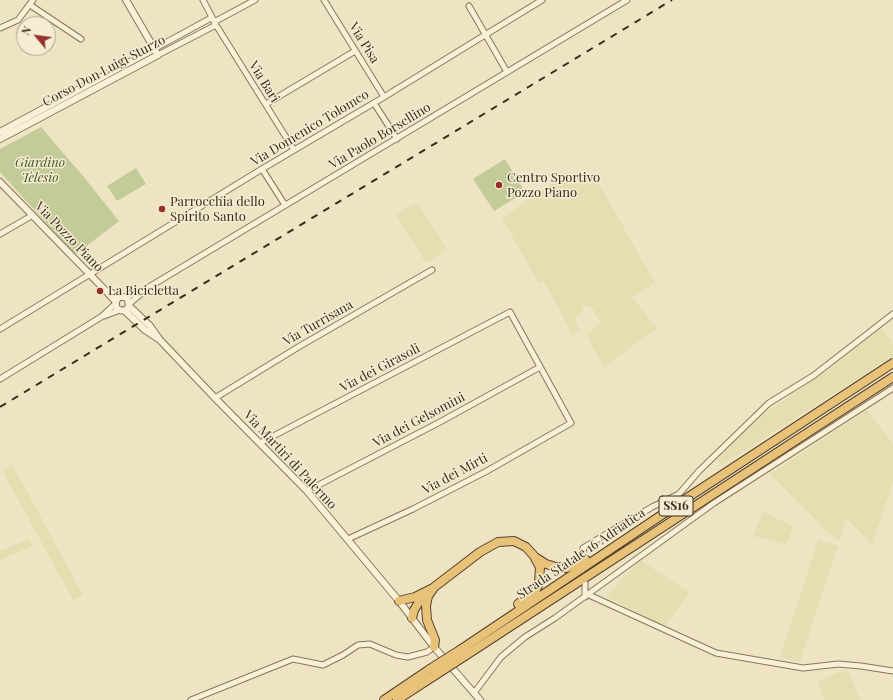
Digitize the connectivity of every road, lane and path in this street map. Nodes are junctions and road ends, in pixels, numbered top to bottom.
1 (126, 0) edge
2 (203, 0) edge
3 (255, 0) edge
4 (324, 0) edge
5 (542, 0) edge
6 (627, 0) edge
7 (31, 2) edge
8 (469, 6) dead end
9 (214, 22) junction
10 (0, 28) edge
11 (485, 35) junction
12 (81, 39) dead end
13 (154, 49) junction
14 (356, 51) junction
15 (158, 55) junction
16 (506, 72) junction
17 (384, 97) junction
18 (374, 103) junction
19 (266, 104) junction
20 (0, 132) edge
21 (0, 139) edge
22 (397, 139) junction
23 (294, 150) junction
24 (262, 169) junction
25 (0, 182) edge
26 (285, 205) junction
27 (33, 215) junction
28 (0, 234) edge
29 (432, 270) dead end
30 (89, 274) junction
31 (144, 290) junction
32 (119, 300) junction
33 (126, 308) junction
34 (893, 314) edge
35 (101, 317) junction
36 (0, 329) edge
37 (160, 340) joint
38 (893, 363) edge
39 (540, 367) junction
40 (893, 377) edge
41 (0, 379) edge
42 (893, 388) edge
43 (215, 398) junction
44 (260, 444) junction
45 (307, 491) junction
46 (348, 539) junction
47 (609, 550) junction
48 (535, 557) junction
49 (584, 558) dead end
50 (585, 583) dead end
51 (433, 588) junction
52 (424, 593) junction
53 (587, 596) junction
54 (399, 601) junction
55 (426, 606) junction
56 (412, 618) junction
57 (474, 640) junction
58 (434, 646) junction
59 (462, 653) junction
60 (893, 671) edge
61 (432, 673) junction
62 (474, 693) junction
63 (191, 700) edge
64 (384, 700) edge
65 (397, 700) edge
66 (480, 700) edge

1 - 13 street
2 - 9 street, Via Bari
3 - 9 street, Corso Don Luigi Sturzo
4 - 14 street, Via Pisa
5 - 11 street, Via Domenico Tolomeo
6 - 16 street, Via Paolo Borsellino
7 - 10 street
7 - 12 street
8 - 11 street
9 - 13 street, Corso Don Luigi Sturzo
9 - 15 street, Corso Don Luigi Sturzo
9 - 19 street, Via Bari
11 - 16 street
11 - 17 street, Via Domenico Tolomeo
13 - 15 street
13 - 20 street, Corso Don Luigi Sturzo
14 - 17 street, Via Pisa
14 - 19 street
15 - 21 street, Corso Don Luigi Sturzo
16 - 22 street, Via Paolo Borsellino
17 - 18 street, Via Domenico Tolomeo
18 - 22 street
18 - 23 street, Via Domenico Tolomeo
19 - 23 street, Via Bari
22 - 26 street, Via Paolo Borsellino
23 - 24 street, Via Domenico Tolomeo
24 - 26 street
24 - 30 street, Via Domenico Tolomeo
25 - 27 street, Via Pozzo Piano
26 - 31 street, Via Paolo Borsellino
27 - 28 street
27 - 30 street, Via Pozzo Piano
29 - 43 street, Via Turrisana
30 - 32 street, Via Pozzo Piano
30 - 36 street, Via Domenico Tolomeo
31 - 32 street, Via Paolo Borsellino
31 - 33 street, Via Paolo Borsellino
32 - 33 street, Via Pozzo Piano
32 - 33 street, Via Pozzo Piano
32 - 35 street
33 - 35 street
33 - 37 street, Via Pozzo Piano
34 - 49 street
35 - 41 street
37 - 43 street, Via Martiri di Palermo
38 - 47 highway, Strada Statale 16 Adriatica / SS16
39 - 44 street, Via dei Girasoli
39 - 45 street, Via dei Gelsomini
39 - 46 street, Via dei Mirti
40 - 59 highway, Strada Statale 16 Adriatica / SS16
42 - 53 street
43 - 44 street, Via Martiri di Palermo
44 - 45 street, Via Martiri di Palermo
45 - 46 street, Via Martiri di Palermo
46 - 54 street, Via Martiri di Palermo
47 - 48 highway, SS16
47 - 57 highway, Strada Statale 16 Adriatica / SS16
48 - 51 highway, SS16
48 - 57 highway, SS16
50 - 53 street
51 - 52 highway, SS16
51 - 55 highway
52 - 54 highway, SS16
52 - 56 highway
53 - 60 street
53 - 62 street
54 - 56 street
55 - 56 highway
55 - 58 highway
56 - 58 street
57 - 59 highway, Strada Statale 16 Adriatica / SS16
58 - 62 street
58 - 63 street
59 - 61 highway, Strada Statale 16 Adriatica / SS16, bridge
61 - 64 highway, Strada Statale 16 Adriatica / SS16
61 - 65 highway, Strada Statale 16 Adriatica / SS16
62 - 66 street

